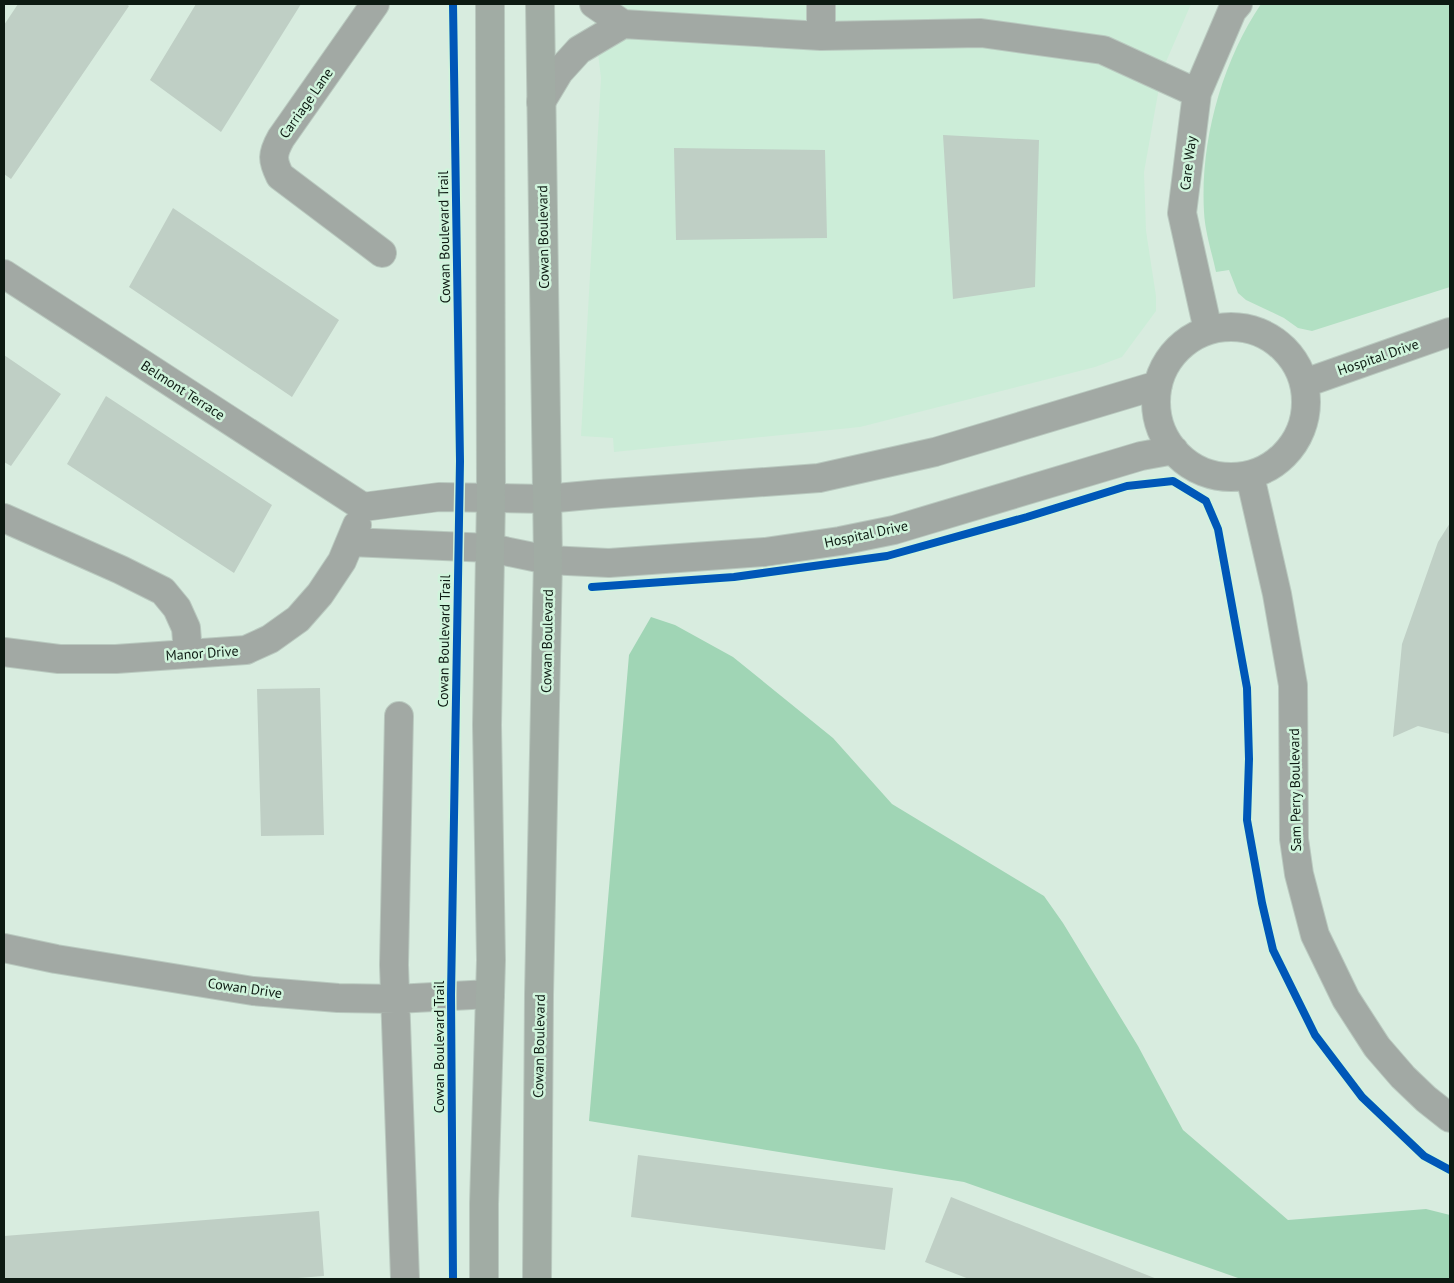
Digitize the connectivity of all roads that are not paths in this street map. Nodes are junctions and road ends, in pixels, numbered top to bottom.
1 (375, 4) edge
2 (490, 4) edge
3 (540, 4) edge
4 (594, 4) edge
5 (821, 4) edge
6 (1238, 4) edge
7 (637, 18) edge
8 (821, 36) junction
9 (1197, 93) junction
10 (541, 102) junction
11 (382, 253) dead end
12 (4, 274) edge
13 (1208, 330) junction
14 (1450, 332) edge
15 (1305, 383) junction
16 (1158, 385) junction
17 (1174, 450) junction
18 (1250, 476) junction
19 (491, 498) junction
20 (546, 499) junction
21 (363, 507) junction
22 (4, 518) edge
23 (350, 542) junction
24 (490, 548) junction
25 (548, 560) junction
26 (4, 652) edge
27 (188, 653) junction
28 (399, 716) dead end
29 (4, 948) edge
30 (490, 994) junction
31 (396, 1000) junction
32 (1450, 1118) edge
33 (405, 1279) edge
34 (484, 1279) edge
35 (537, 1279) edge

1 - 11 street, Carriage Lane
2 - 19 main road
3 - 10 main road, Cowan Boulevard
4 - 7 street
5 - 8 street
6 - 9 street, Care Way
7 - 8 street
7 - 10 street
8 - 9 street
9 - 13 street, Care Way
10 - 20 main road, Cowan Boulevard
12 - 21 street, Belmont Terrace
13 - 15 street
13 - 16 street
14 - 15 street, Hospital Drive
15 - 18 street
16 - 17 street
16 - 20 street
17 - 18 street
17 - 25 street, Hospital Drive
18 - 32 street, Sam Perry Boulevard
19 - 20 street
19 - 21 street
19 - 24 main road
20 - 25 main road, Cowan Boulevard
21 - 23 street, Manor Drive
22 - 27 street
23 - 24 street
23 - 27 street, Manor Drive
24 - 25 street
24 - 30 main road
25 - 35 main road, Cowan Boulevard
26 - 27 street, Manor Drive
28 - 31 street
29 - 31 street, Cowan Drive
30 - 31 street, Cowan Drive
30 - 34 main road
31 - 33 street

